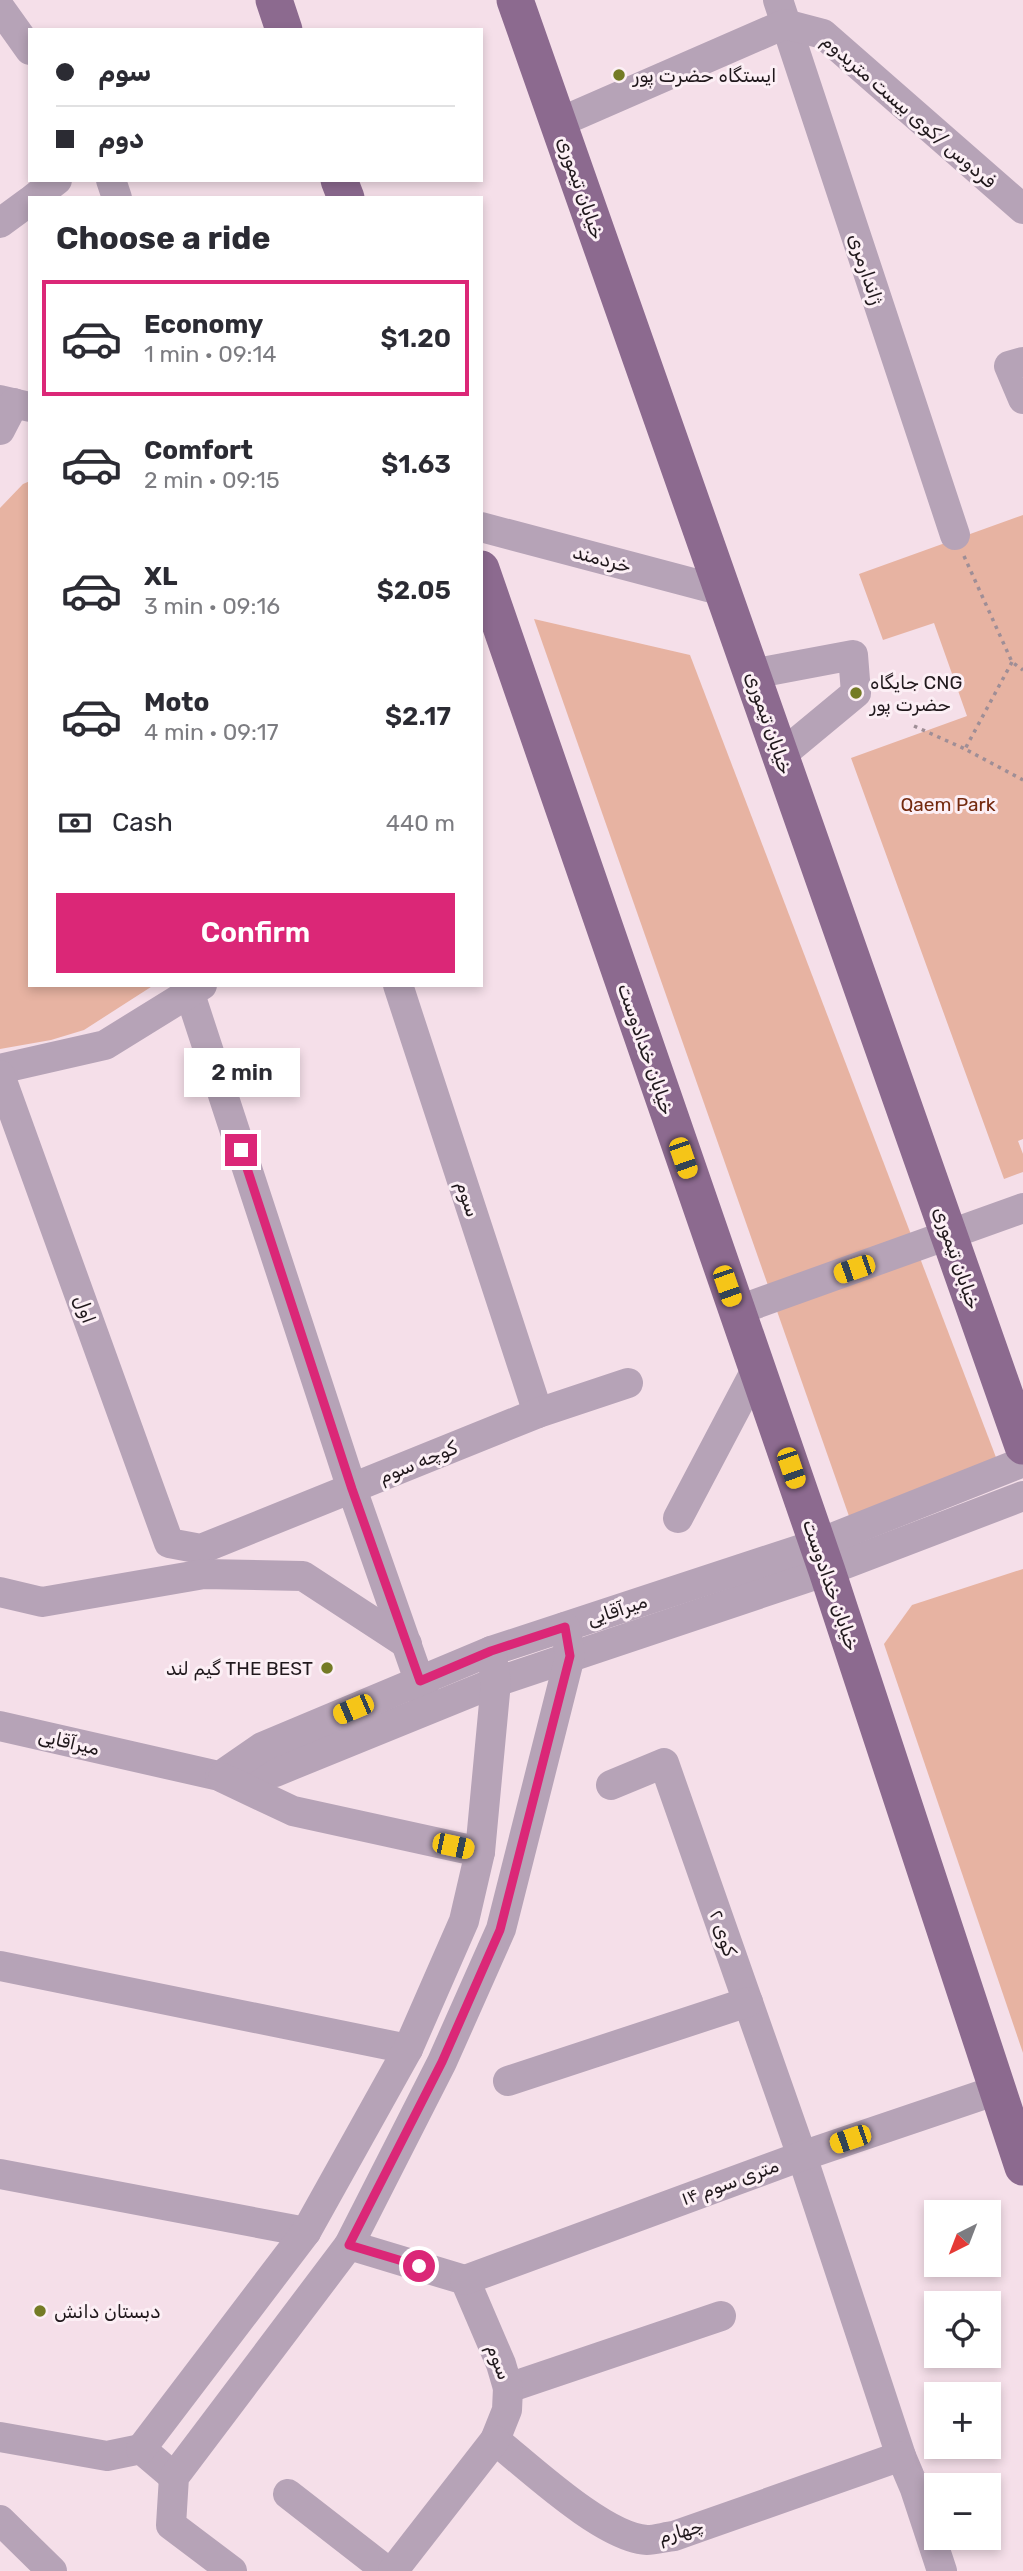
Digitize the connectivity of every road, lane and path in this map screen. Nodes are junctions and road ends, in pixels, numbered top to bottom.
1 (515, 0) edge
2 (780, 6) edge
3 (0, 8) edge
4 (28, 47) edge
5 (558, 123) junction
6 (54, 182) edge
7 (37, 196) edge
8 (28, 202) edge
9 (1023, 209) edge
10 (0, 223) edge
11 (1023, 362) edge
12 (1023, 399) edge
13 (15, 403) edge
14 (0, 430) edge
15 (483, 528) edge
16 (955, 535) joint
17 (483, 575) edge
18 (723, 591) junction
19 (1012, 663) junction
20 (1023, 670) edge
21 (752, 674) junction
22 (914, 726) dead end
23 (965, 749) junction
24 (780, 756) junction
25 (1023, 780) edge
26 (399, 987) edge
27 (196, 989) edge
28 (0, 1069) edge
29 (0, 1075) edge
30 (1023, 1208) edge
31 (949, 1234) junction
32 (736, 1311) junction
33 (757, 1368) junction
34 (628, 1383) dead end
35 (538, 1413) junction
36 (1023, 1446) edge
37 (1023, 1462) edge
38 (352, 1489) junction
39 (1023, 1496) edge
40 (678, 1518) dead end
41 (169, 1543) joint
42 (822, 1557) junction
43 (0, 1592) edge
44 (565, 1627) junction
45 (407, 1644) junction
46 (491, 1651) junction
47 (570, 1656) junction
48 (420, 1681) junction
49 (496, 1682) junction
50 (429, 1710) junction
51 (0, 1726) edge
52 (219, 1776) junction
53 (611, 1785) dead end
54 (480, 1852) junction
55 (0, 1966) edge
56 (748, 2003) junction
57 (408, 2049) junction
58 (508, 2081) dead end
59 (997, 2090) junction
60 (802, 2156) junction
61 (1023, 2166) edge
62 (0, 2174) edge
63 (306, 2232) junction
64 (349, 2245) junction
65 (465, 2280) junction
66 (721, 2316) dead end
67 (508, 2388) junction
68 (0, 2437) edge
69 (495, 2440) junction
70 (141, 2449) junction
71 (901, 2456) junction
72 (174, 2477) junction
73 (288, 2494) dead end
74 (0, 2520) edge
75 (52, 2571) edge
76 (232, 2571) edge
77 (387, 2571) edge
78 (393, 2571) edge
79 (942, 2571) edge

1 - 5 main road, خیابان تیموری
2 - 5 street
2 - 9 street, فردوس /کوی بیست متریدوم
2 - 16 street, ژاندارمری
3 - 4 street
5 - 18 main road, خیابان تیموری
6 - 7 street
8 - 10 street
11 - 12 street
13 - 14 street
15 - 18 street, خردمند
16 - 19 path
17 - 32 main road, خیابان خدادوست
18 - 21 main road, خیابان تیموری
19 - 20 path
19 - 23 path
21 - 24 main road, خیابان تیموری
21 - 24 street
22 - 23 path
23 - 25 path
24 - 31 main road, خیابان تیموری
26 - 35 street, سوم
27 - 28 street
27 - 38 street
29 - 41 street, اول
30 - 31 street
31 - 32 street
31 - 36 main road, خیابان تیموری
32 - 33 main road, خیابان خدادوست
33 - 40 street
33 - 42 main road, خیابان خدادوست
34 - 35 street, کوچه سوم
35 - 38 street, کوچه سوم
37 - 42 street, میرآقایی
38 - 41 street, کوچه سوم
38 - 45 street
39 - 42 street, میرآقایی
42 - 44 street, میرآقایی
42 - 47 street, میرآقایی
42 - 59 main road, خیابان خدادوست
43 - 45 street
44 - 46 street, میرآقایی
44 - 47 street
45 - 48 street
46 - 48 street, میرآقایی
46 - 49 street
47 - 49 street, میرآقایی
47 - 64 street
48 - 50 street
48 - 52 street, میرآقایی
49 - 50 street, میرآقایی
49 - 54 street
50 - 52 street, میرآقایی
51 - 52 street, میرآقایی
52 - 54 street
53 - 56 street, کوی ۲
54 - 57 street
55 - 57 street
56 - 58 street
56 - 60 street, کوی ۲
57 - 63 street
59 - 60 street, ۱۴ متری سوم
59 - 61 main road, خیابان خدادوست
60 - 65 street, ۱۴ متری سوم
60 - 71 street, کوی ۲
62 - 63 street
63 - 70 street
64 - 65 street
64 - 72 street
65 - 67 street, سوم
66 - 67 street, سوم
67 - 69 street
68 - 70 street
69 - 71 street, چهارم
69 - 78 street
70 - 72 street
71 - 79 street, کوی ۲
72 - 76 street
73 - 77 street
74 - 75 street

